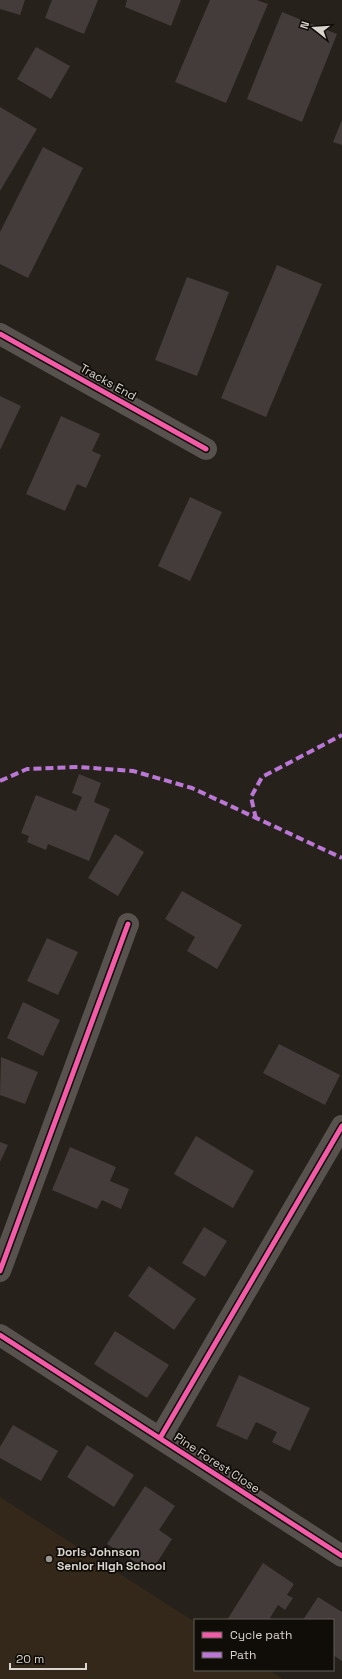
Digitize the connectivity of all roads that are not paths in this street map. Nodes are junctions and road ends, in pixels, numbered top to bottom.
1 (0, 334) edge
2 (206, 448) dead end
3 (128, 924) dead end
4 (342, 1126) edge
5 (0, 1271) edge
6 (0, 1335) edge
7 (160, 1438) junction
8 (342, 1556) edge

1 - 2 street, Tracks End
3 - 5 street
4 - 7 street
6 - 7 street, Pine Forest Close
7 - 8 street, Pine Forest Close

